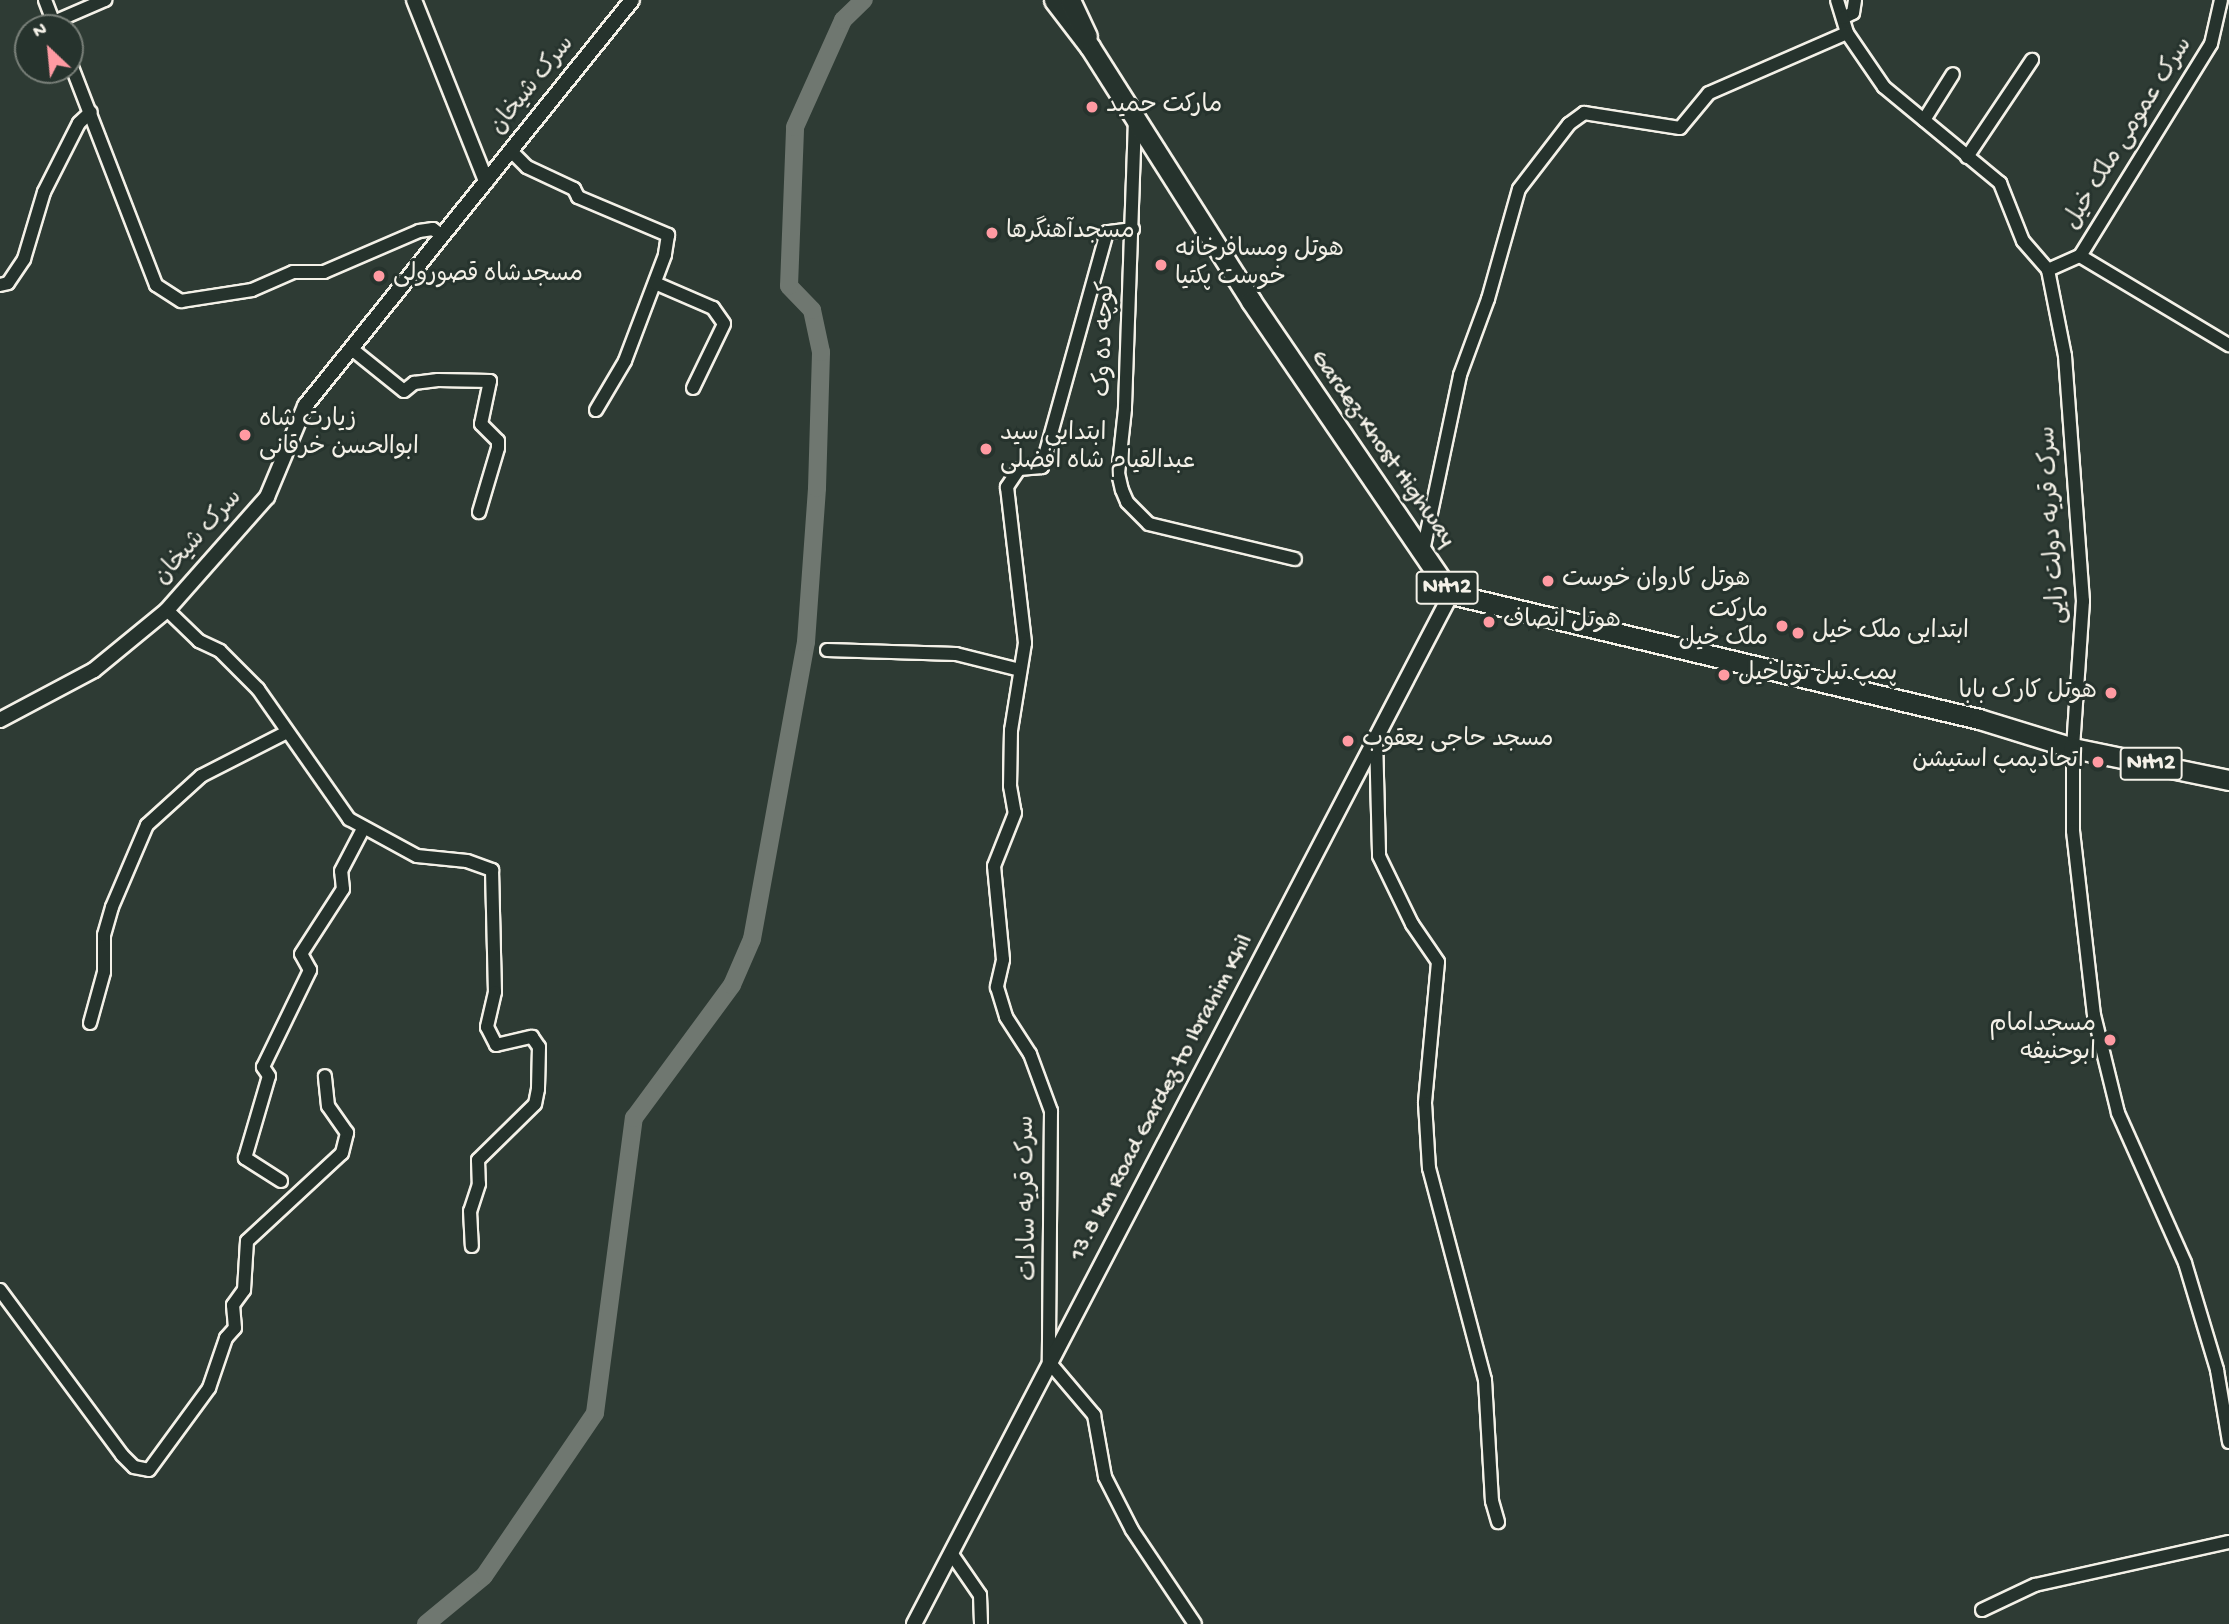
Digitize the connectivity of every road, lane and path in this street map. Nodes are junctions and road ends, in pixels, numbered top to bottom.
1 (105, 0) edge
2 (414, 0) edge
3 (632, 0) edge
4 (1054, 0) edge
5 (1070, 0) edge
6 (1838, 0) edge
7 (1855, 0) edge
8 (2221, 0) edge
9 (77, 14) edge
10 (1843, 18) junction
11 (1847, 33) junction
12 (1090, 47) junction
13 (2032, 60) dead end
14 (1953, 74) dead end
15 (79, 84) edge
16 (91, 112) junction
17 (1135, 119) junction
18 (1924, 120) junction
19 (510, 150) junction
20 (1967, 158) junction
21 (486, 181) junction
22 (1133, 229) junction
23 (441, 234) junction
24 (2080, 256) junction
25 (2048, 270) junction
26 (655, 283) junction
27 (0, 285) edge
28 (2229, 345) edge
29 (353, 350) junction
30 (694, 388) dead end
31 (596, 410) dead end
32 (479, 512) dead end
33 (1423, 551) junction
34 (1295, 559) dead end
35 (1451, 594) junction
36 (167, 610) junction
37 (827, 650) dead end
38 (1020, 670) junction
39 (0, 720) edge
40 (287, 732) junction
41 (1376, 738) junction
42 (2073, 748) junction
43 (2229, 780) edge
44 (362, 829) junction
45 (90, 1023) dead end
46 (325, 1076) dead end
47 (281, 1181) dead end
48 (472, 1246) dead end
49 (0, 1290) edge
50 (1049, 1362) junction
51 (2229, 1442) edge
52 (1498, 1522) dead end
53 (2229, 1542) edge
54 (951, 1553) junction
55 (1982, 1609) dead end
56 (914, 1624) edge
57 (981, 1624) edge
58 (1195, 1624) edge

1 - 9 street
2 - 21 street
3 - 19 street, سرک شیخان
4 - 12 highway, Gardez-Khost Highway / NH12
5 - 12 highway, Gardez-Khost Highway / NH12
6 - 10 street, سرک قریه دولت زایی
7 - 10 street
8 - 24 street, سرک عمومی ملک خیل
10 - 11 street, سرک قریه دولت زایی
11 - 18 street, سرک قریه دولت زایی
11 - 33 street
12 - 17 highway, Gardez-Khost Highway / NH12
13 - 20 street
14 - 18 street
15 - 16 street
16 - 23 street
16 - 27 street
17 - 22 street, کوچه ده وک
17 - 33 highway, Gardez-Khost Highway / NH12
18 - 20 street, سرک قریه دولت زایی
19 - 21 street, سرک شیخان
19 - 26 street
20 - 25 street, سرک قریه دولت زایی
21 - 23 street, سرک شیخان
22 - 34 street, کوچه ده وک
22 - 38 street, سرک قریه سادات
23 - 29 street, سرک شیخان
24 - 25 street, سرک عمومی ملک خیل
24 - 28 street
25 - 42 street, سرک قریه دولت زایی
26 - 30 street
26 - 31 street
29 - 32 street
29 - 36 street, سرک شیخان
33 - 35 highway, Gardez-Khost Highway / NH12
35 - 41 street, 13.8 km Road Gardez to Ibrahim Khil
35 - 42 highway, NH12
36 - 39 street, سرک شیخان
36 - 40 street
37 - 38 street
38 - 50 street, سرک قریه سادات
40 - 44 street
40 - 45 street
41 - 50 street, 13.8 km Road Gardez to Ibrahim Khil
41 - 52 street
42 - 43 highway, NH12
42 - 51 street, سرک قریه دولت زایی
44 - 47 street
44 - 48 street
46 - 49 street
50 - 54 street, 13.8 km Road Gardez to Ibrahim Khil
50 - 58 street
53 - 55 street
54 - 56 street, 13.8 km Road Gardez to Ibrahim Khil
54 - 57 street

